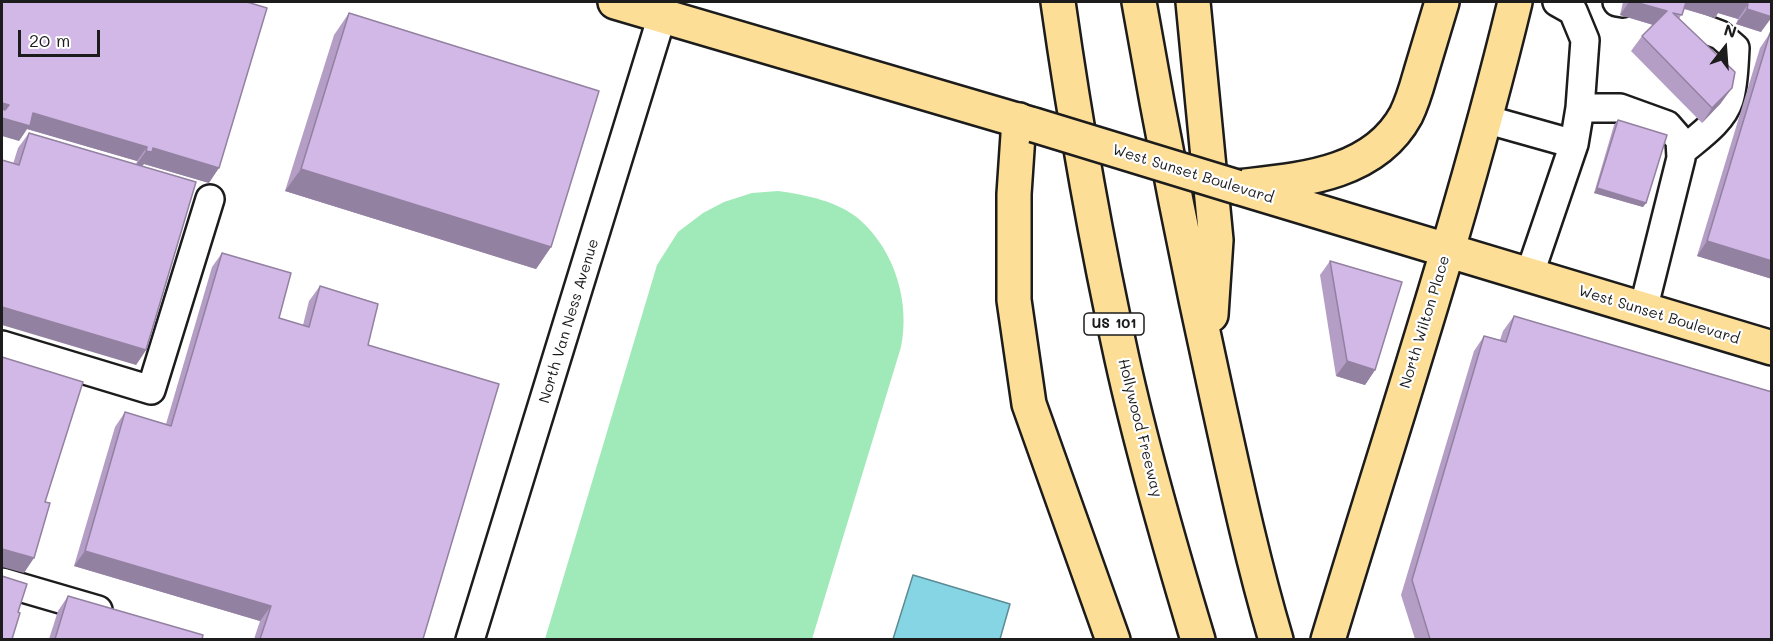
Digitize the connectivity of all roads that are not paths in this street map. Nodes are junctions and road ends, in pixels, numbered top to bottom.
1 (615, 2) edge
2 (1058, 2) edge
3 (1139, 2) edge
4 (1194, 2) edge
5 (1442, 2) edge
6 (1515, 2) edge
7 (1570, 3) edge
8 (664, 9) edge
9 (1675, 18) edge
10 (1580, 108) junction
11 (1485, 119) junction
12 (1026, 123) junction
13 (1574, 144) junction
14 (1681, 152) junction
15 (1236, 187) junction
16 (210, 200) dead end
17 (1447, 251) junction
18 (1529, 276) junction
19 (1643, 310) junction
20 (2, 345) edge
21 (1772, 348) edge
22 (1208, 356) junction
23 (2, 582) edge
24 (127, 619) edge
25 (470, 639) edge
26 (1113, 639) edge
27 (1198, 639) edge
28 (1276, 639) edge
29 (1328, 639) edge

1 - 8 main road, West Sunset Boulevard
2 - 27 main road, Hollywood Freeway / US 101
3 - 22 main road
4 - 22 main road
5 - 15 main road
6 - 11 main road, North Wilton Place
7 - 10 street
8 - 12 main road, West Sunset Boulevard
8 - 25 street, North Van Ness Avenue
9 - 14 street
10 - 13 street
10 - 14 street
11 - 13 street
11 - 17 main road, North Wilton Place
12 - 15 main road, West Sunset Boulevard, bridge
12 - 26 main road
13 - 18 street
14 - 19 street
15 - 17 main road, West Sunset Boulevard
16 - 20 street
17 - 18 main road, West Sunset Boulevard
17 - 29 main road, North Wilton Place
18 - 19 main road, West Sunset Boulevard
19 - 21 main road, West Sunset Boulevard
22 - 28 main road
23 - 24 street

